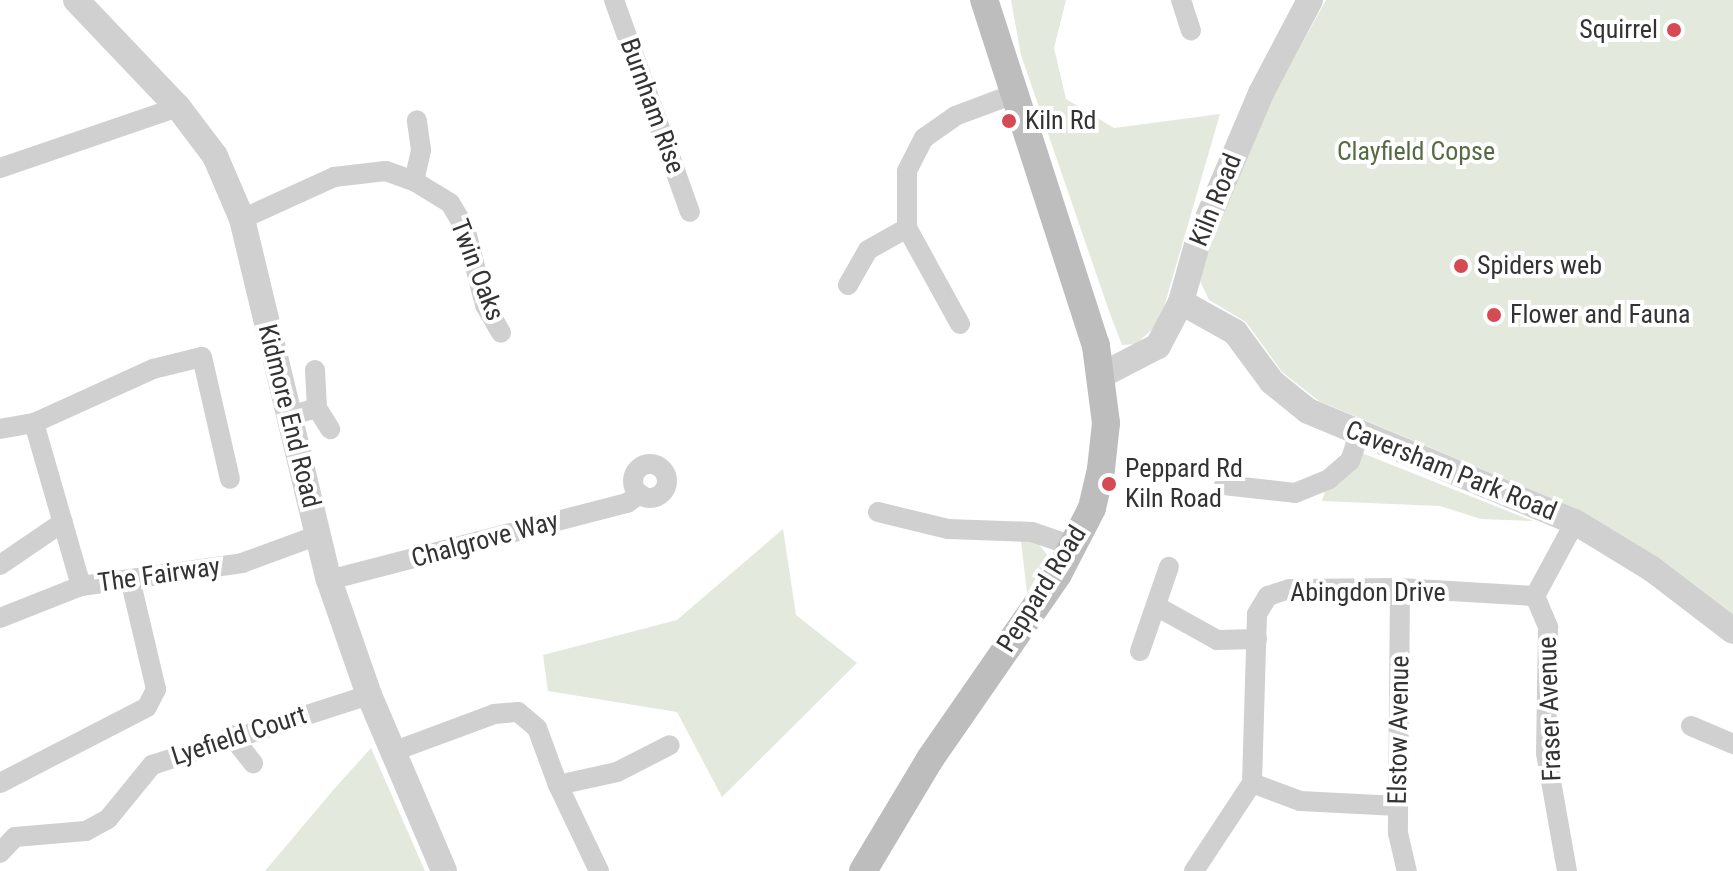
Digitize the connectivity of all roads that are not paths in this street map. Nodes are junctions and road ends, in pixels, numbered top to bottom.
1 (76, 0) edge
2 (614, 0) edge
3 (984, 0) edge
4 (1181, 0) edge
5 (1301, 4) edge
6 (1191, 30) dead end
7 (1017, 93) junction
8 (178, 107) junction
9 (417, 120) dead end
10 (0, 168) edge
11 (414, 181) junction
12 (690, 212) dead end
13 (242, 219) junction
14 (907, 228) junction
15 (848, 285) dead end
16 (1181, 302) junction
17 (960, 324) dead end
18 (501, 333) dead end
19 (315, 370) dead end
20 (1102, 375) junction
21 (317, 408) junction
22 (289, 416) junction
23 (34, 423) junction
24 (0, 429) edge
25 (330, 429) dead end
26 (1359, 435) junction
27 (230, 479) dead end
28 (1224, 485) dead end
29 (640, 494) dead end
30 (878, 512) dead end
31 (63, 522) junction
32 (1575, 522) junction
33 (318, 535) junction
34 (1073, 546) junction
35 (0, 565) edge
36 (1169, 567) dead end
37 (130, 579) junction
38 (329, 580) junction
39 (81, 586) junction
40 (1400, 588) junction
41 (1535, 596) junction
42 (1156, 606) junction
43 (0, 618) edge
44 (1733, 631) edge
45 (1257, 639) junction
46 (1140, 651) dead end
47 (369, 695) junction
48 (1691, 726) dead end
49 (231, 735) junction
50 (1733, 744) edge
51 (670, 745) dead end
52 (392, 752) junction
53 (253, 763) dead end
54 (0, 783) edge
55 (1252, 783) junction
56 (558, 785) junction
57 (1398, 806) junction
58 (0, 853) edge
59 (444, 871) edge
60 (599, 871) edge
61 (863, 871) edge
62 (1194, 871) edge
63 (1407, 871) edge
64 (1567, 871) edge

1 - 8 street, Kidmore End Road
2 - 12 street, Burnham Rise
3 - 7 main road, Peppard Road
4 - 6 street
5 - 16 street, Kiln Road
7 - 14 street
7 - 20 main road, Peppard Road
8 - 10 street
8 - 13 street, Kidmore End Road
9 - 11 street
11 - 13 street, Twin Oaks
11 - 18 street, Twin Oaks
13 - 22 street, Kidmore End Road
14 - 15 street
14 - 17 street
16 - 20 street, Kiln Road
16 - 26 street, Caversham Park Road
19 - 21 street
20 - 34 main road, Peppard Road
21 - 22 street
21 - 25 street
22 - 33 street, Kidmore End Road
23 - 24 street
23 - 27 street
23 - 31 street
26 - 28 street
26 - 32 street, Caversham Park Road
29 - 38 street, Chalgrove Way
30 - 34 street
31 - 35 street
31 - 39 street
32 - 41 street
32 - 44 street, Caversham Park Road
33 - 37 street, The Fairway
33 - 38 street, Kidmore End Road
34 - 61 main road, Peppard Road
36 - 42 street
37 - 39 street, The Fairway
37 - 54 street
38 - 47 street, Kidmore End Road
39 - 43 street, The Fairway
40 - 41 street, Abingdon Drive
40 - 45 street, Abingdon Drive
40 - 57 street, Elstow Avenue
41 - 64 street, Fraser Avenue
42 - 45 street
42 - 46 street
45 - 55 street, Abingdon Drive
47 - 49 street, Lyefield Court
47 - 52 street, Kidmore End Road
48 - 50 street
49 - 53 street
49 - 58 street, Lyefield Court
51 - 56 street
52 - 56 street
52 - 59 street, Kidmore End Road
55 - 57 street
55 - 62 street
56 - 60 street
57 - 63 street, Elstow Avenue

